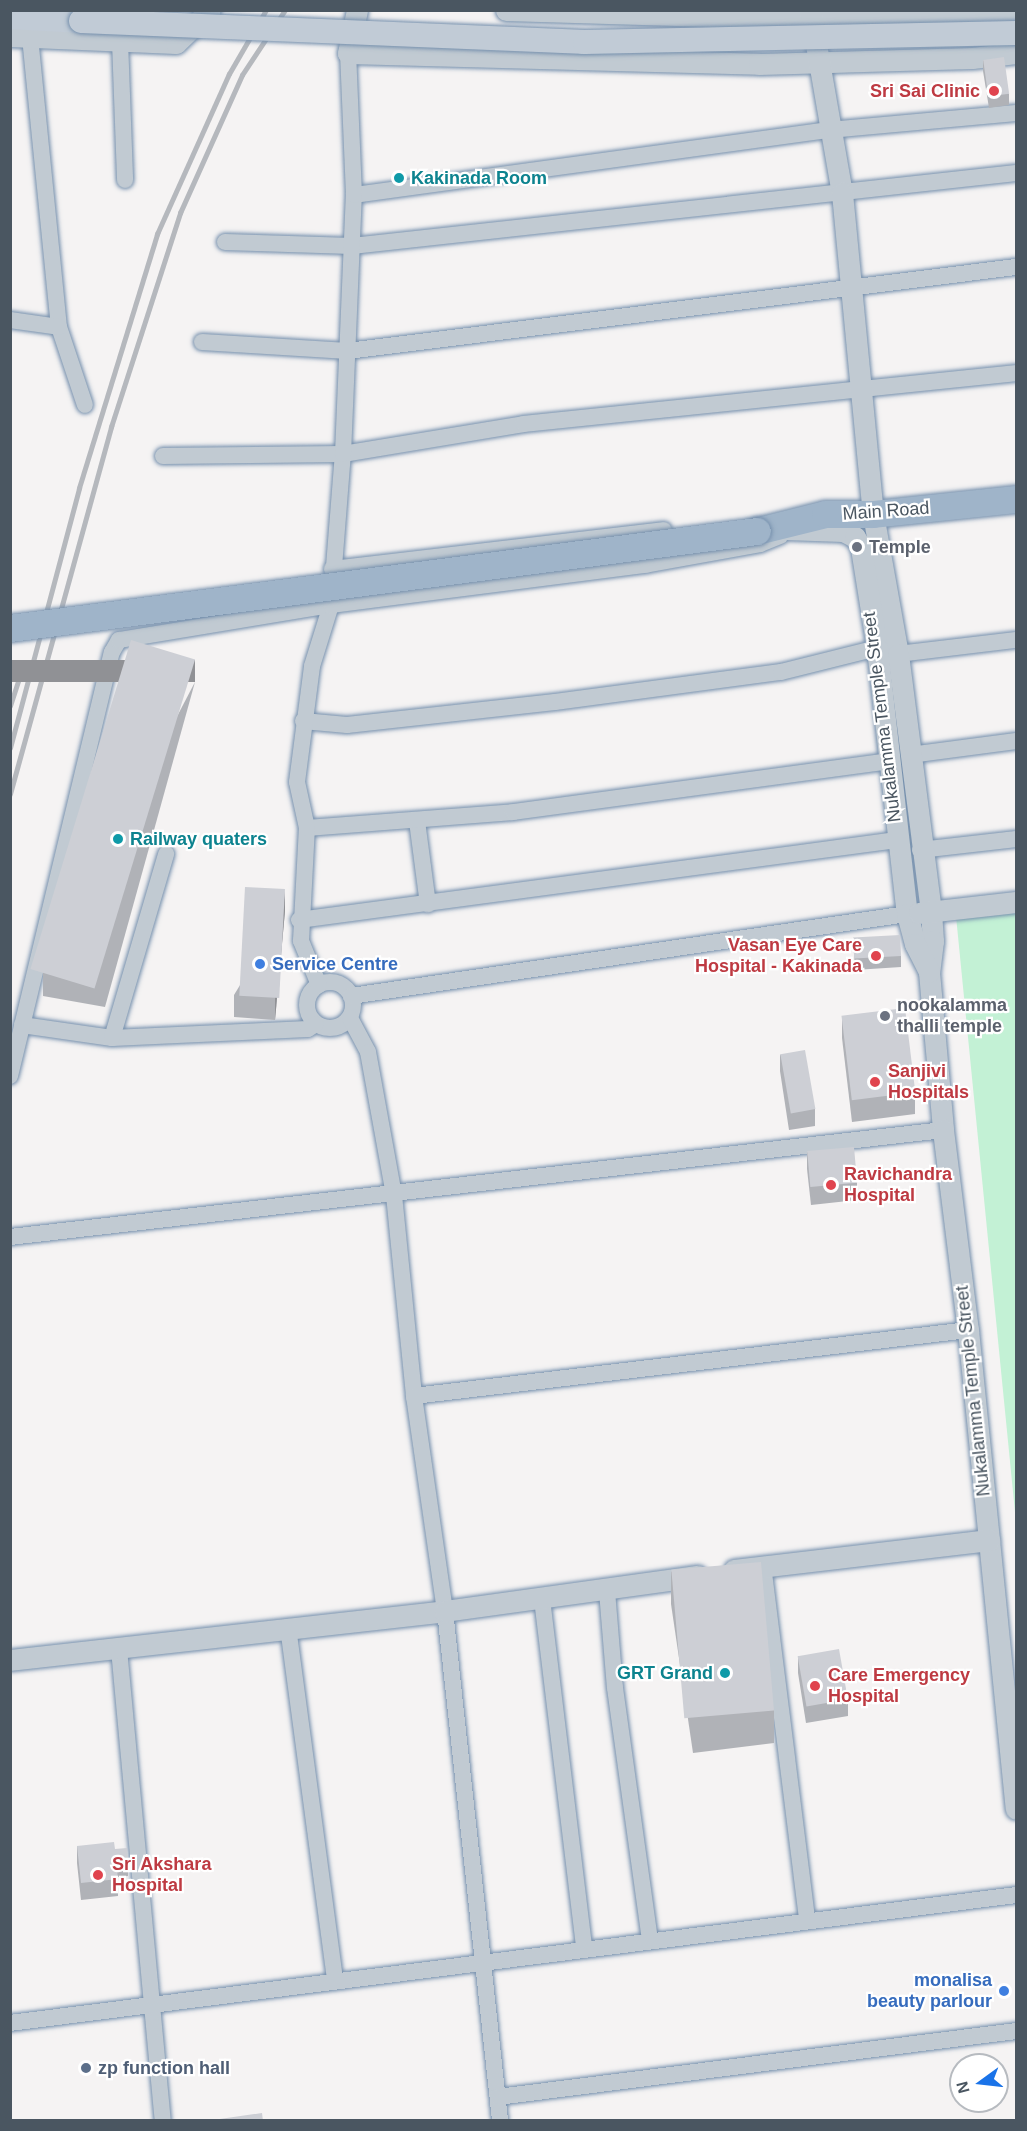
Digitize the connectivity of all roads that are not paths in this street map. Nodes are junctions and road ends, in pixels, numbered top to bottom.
1 (210, 10) edge
2 (357, 10) edge
3 (506, 10) edge
4 (925, 14) edge
5 (810, 15) edge
6 (10, 17) edge
7 (1009, 19) edge
8 (20, 36) edge
9 (120, 41) junction
10 (348, 53) junction
11 (1017, 53) edge
12 (816, 61) junction
13 (1017, 113) edge
14 (829, 130) junction
15 (1017, 173) edge
16 (126, 180) dead end
17 (842, 193) junction
18 (354, 195) junction
19 (225, 242) dead end
20 (352, 246) junction
21 (1017, 267) edge
22 (851, 287) junction
23 (10, 320) edge
24 (59, 327) junction
25 (201, 342) dead end
26 (348, 351) junction
27 (1017, 373) edge
28 (861, 388) junction
29 (85, 405) dead end
30 (343, 454) junction
31 (163, 456) dead end
32 (1017, 499) edge
33 (873, 514) junction
34 (781, 527) junction
35 (332, 569) junction
36 (331, 605) junction
37 (10, 628) edge
38 (1017, 640) edge
39 (877, 648) junction
40 (898, 654) junction
41 (303, 721) junction
42 (1017, 741) edge
43 (910, 755) junction
44 (888, 761) junction
45 (417, 821) junction
46 (307, 828) junction
47 (1017, 839) edge
48 (897, 840) junction
49 (920, 850) junction
50 (166, 854) dead end
51 (1017, 902) edge
52 (428, 904) junction
53 (930, 912) junction
54 (907, 914) junction
55 (299, 920) junction
56 (929, 972) junction
57 (319, 985) junction
58 (351, 996) junction
59 (350, 1018) junction
60 (316, 1024) junction
61 (22, 1025) junction
62 (112, 1038) junction
63 (10, 1076) edge
64 (943, 1130) junction
65 (394, 1196) junction
66 (10, 1237) edge
67 (968, 1330) junction
68 (414, 1396) junction
69 (989, 1540) junction
70 (763, 1565) junction
71 (607, 1591) junction
72 (542, 1599) junction
73 (445, 1611) junction
74 (288, 1627) junction
75 (119, 1649) junction
76 (10, 1660) edge
77 (1017, 1809) edge
78 (1017, 1895) edge
79 (807, 1919) junction
80 (650, 1940) junction
81 (584, 1947) junction
82 (483, 1963) junction
83 (335, 1980) junction
84 (149, 2003) junction
85 (10, 2022) edge
86 (1017, 2031) edge
87 (498, 2097) junction
88 (163, 2121) edge
89 (500, 2121) edge

1 - 9 street
2 - 10 street
3 - 5 street
4 - 5 street
4 - 7 street
5 - 12 street, Nukalamma Temple Street
6 - 7 main road, bridge
8 - 9 street
8 - 24 street
9 - 16 street
10 - 12 street
10 - 18 street
11 - 12 street
12 - 14 street, Nukalamma Temple Street
13 - 14 street
14 - 17 street, Nukalamma Temple Street
14 - 18 street
15 - 17 street
17 - 20 street
17 - 22 street, Nukalamma Temple Street
18 - 20 street
19 - 20 street
20 - 26 street
21 - 22 street
22 - 26 street
22 - 28 street, Nukalamma Temple Street
23 - 24 street
24 - 29 street
25 - 26 street
26 - 30 street
27 - 28 street
28 - 30 street
28 - 33 street, Nukalamma Temple Street
30 - 31 street
30 - 35 street
32 - 33 highway, Main Road
33 - 34 highway, Main Road
33 - 40 street, Nukalamma Temple Street
34 - 35 street
34 - 36 street
34 - 37 highway, Main Road, bridge
34 - 39 street, Nukalamma Temple Street
35 - 36 street
36 - 41 street
36 - 61 street
38 - 40 street
39 - 41 street
39 - 44 street, Nukalamma Temple Street
40 - 43 street, Nukalamma Temple Street
41 - 46 street
42 - 43 street
43 - 49 street, Nukalamma Temple Street
44 - 45 street
44 - 48 street, Nukalamma Temple Street
45 - 46 street
45 - 52 street
46 - 55 street
47 - 49 street
48 - 52 street
48 - 54 street, Nukalamma Temple Street
49 - 53 street, Nukalamma Temple Street
50 - 62 street
51 - 53 street
52 - 55 street
53 - 54 street
53 - 56 street, Nukalamma Temple Street
54 - 56 street, Nukalamma Temple Street
54 - 58 street
55 - 57 street
56 - 64 street, Nukalamma Temple Street
57 - 58 street
57 - 60 street
58 - 59 street
59 - 60 street
59 - 65 street
60 - 62 street
61 - 62 street
61 - 63 street
64 - 65 street
64 - 67 street, Nukalamma Temple Street
65 - 66 street
65 - 68 street
67 - 68 street
67 - 69 street, Nukalamma Temple Street
68 - 73 street
69 - 70 street
69 - 77 street, Nukalamma Temple Street
70 - 71 street
70 - 79 street
71 - 72 street
71 - 80 street
72 - 73 street
72 - 81 street
73 - 74 street
73 - 82 street
74 - 75 street
74 - 83 street
75 - 76 street
75 - 84 street
78 - 79 street
79 - 80 street
80 - 81 street
81 - 82 street
82 - 83 street
82 - 87 street
83 - 84 street
84 - 85 street
84 - 88 street
86 - 87 street
87 - 89 street

